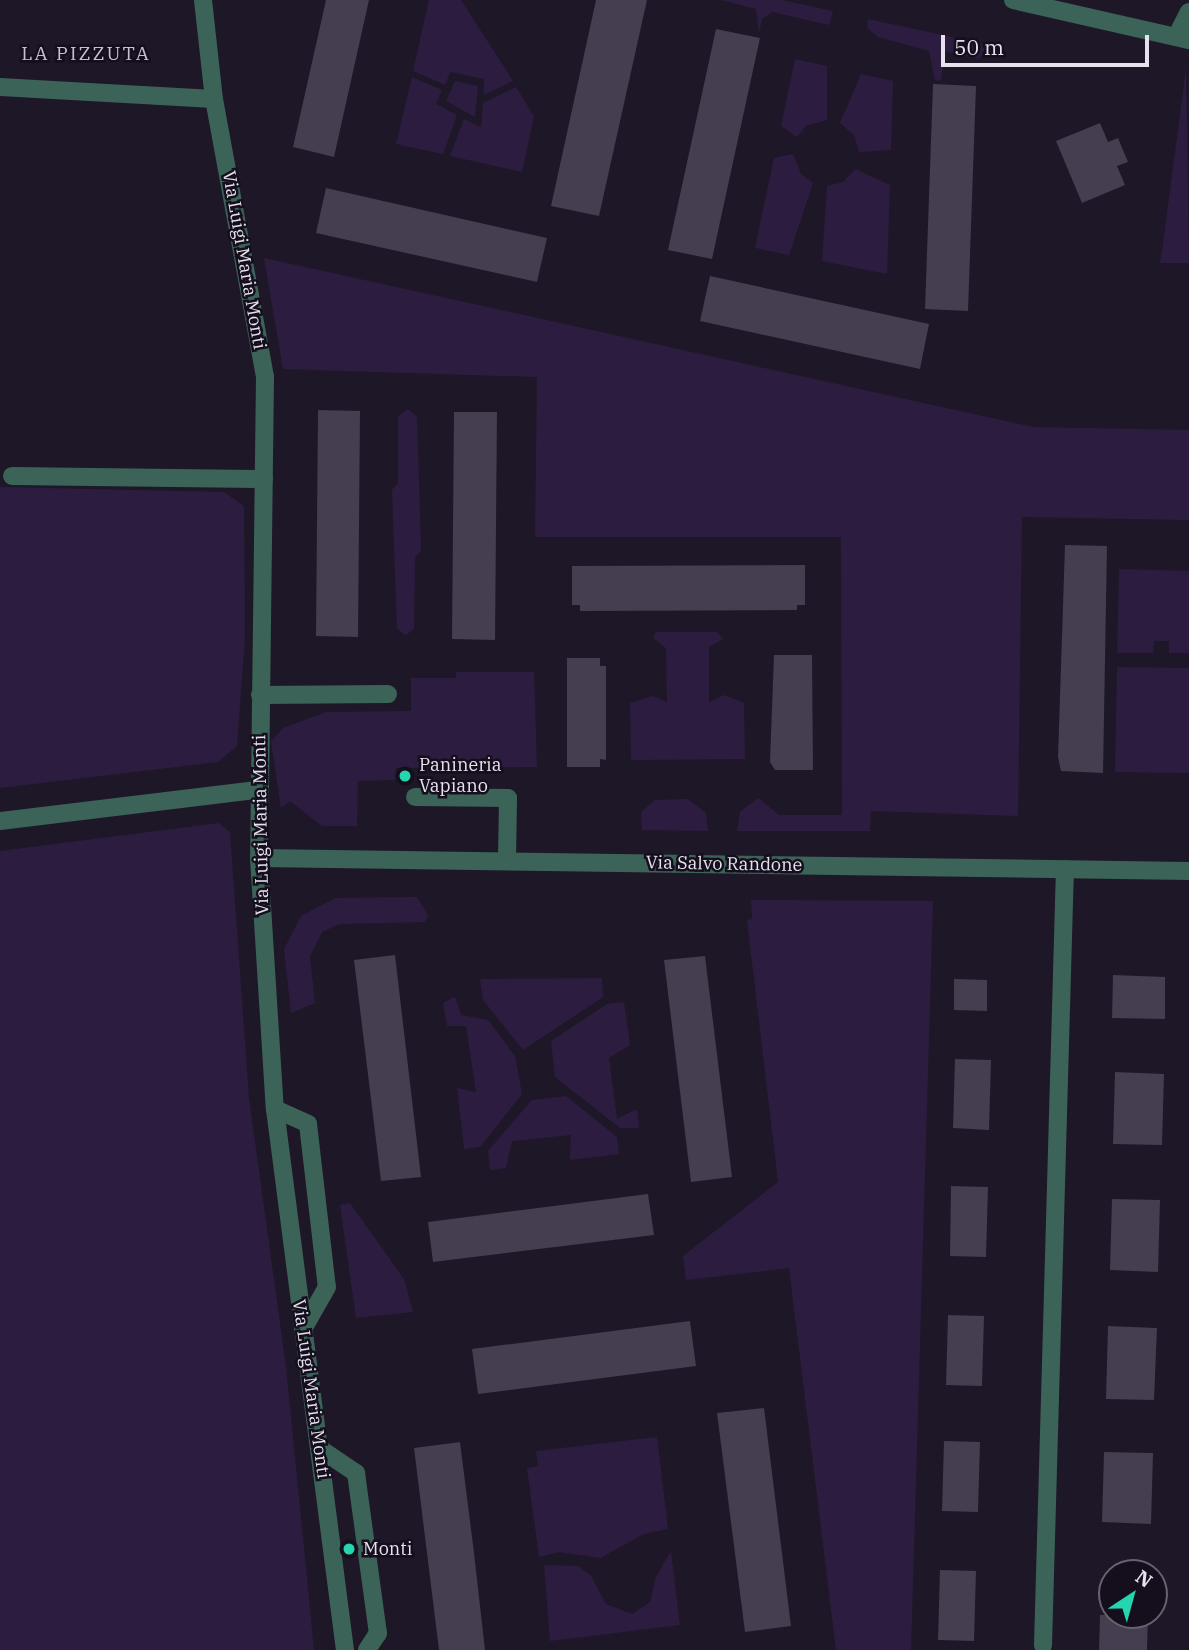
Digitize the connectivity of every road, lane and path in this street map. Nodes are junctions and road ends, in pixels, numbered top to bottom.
1 (203, 0) edge
2 (1013, 0) edge
3 (1189, 12) edge
4 (1183, 38) edge
5 (0, 87) edge
6 (214, 99) junction
7 (12, 476) dead end
8 (264, 479) junction
9 (387, 694) dead end
10 (260, 695) junction
11 (257, 790) junction
12 (415, 797) dead end
13 (0, 821) edge
14 (259, 858) junction
15 (507, 861) junction
16 (1065, 869) junction
17 (1189, 870) edge
18 (275, 1109) junction
19 (303, 1329) junction
20 (319, 1448) junction
21 (1042, 1645) dead end
22 (345, 1650) edge
23 (368, 1650) edge

1 - 6 street, Via Luigi Maria Monti
2 - 4 street
3 - 4 street
5 - 6 street
6 - 8 street, Via Luigi Maria Monti
7 - 8 street
8 - 10 street, Via Luigi Maria Monti
9 - 10 street
10 - 11 street, Via Luigi Maria Monti
11 - 13 street
11 - 14 street, Via Luigi Maria Monti
12 - 15 street
14 - 15 street, Via Salvo Randone
14 - 18 street, Via Luigi Maria Monti
15 - 16 street, Via Salvo Randone
16 - 17 street, Via Salvo Randone
16 - 21 street
18 - 19 street, Via Luigi Maria Monti
18 - 19 street
19 - 20 street, Via Luigi Maria Monti
20 - 22 street, Via Luigi Maria Monti
20 - 23 street

